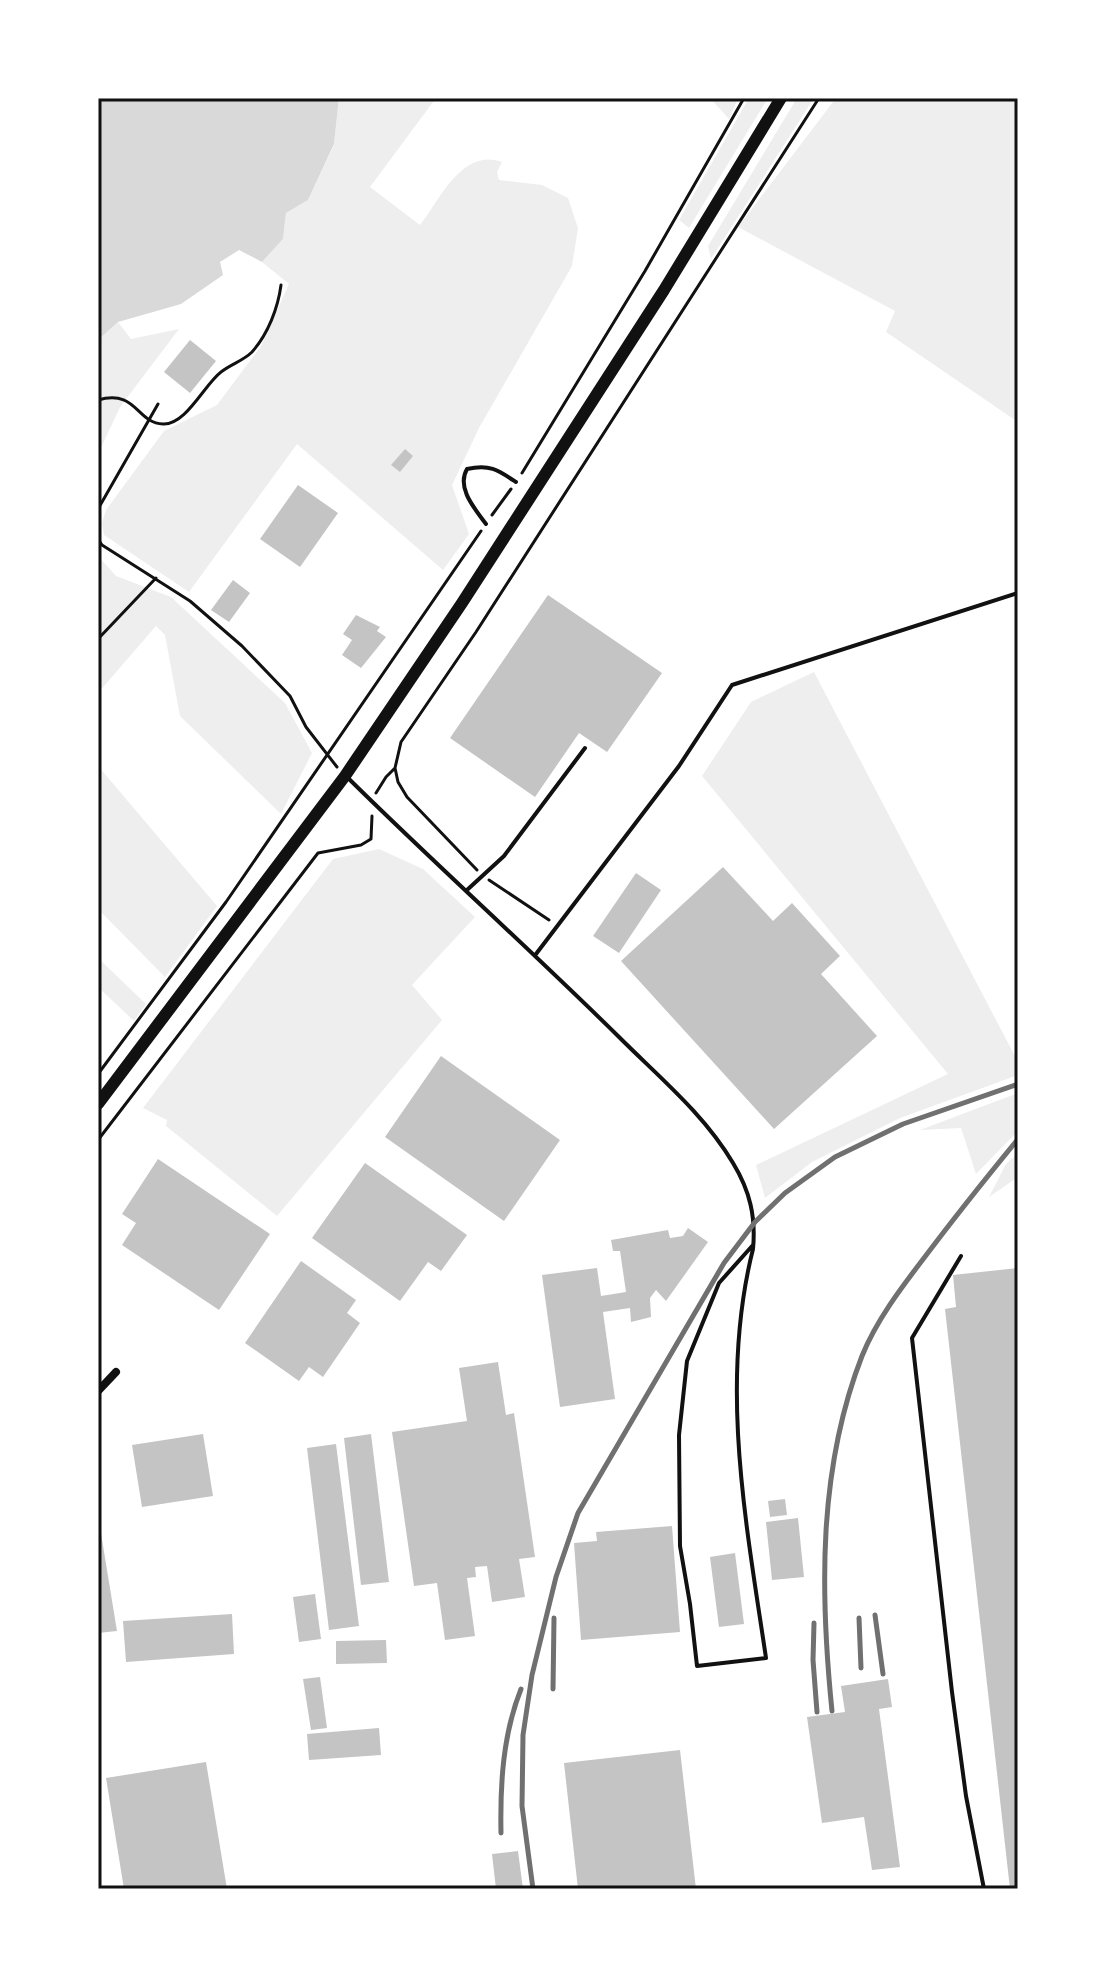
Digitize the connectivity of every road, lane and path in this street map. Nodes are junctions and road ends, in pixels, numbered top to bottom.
1 (744, 98) edge
2 (781, 98) edge
3 (819, 98) edge
4 (281, 285) dead end
5 (98, 400) edge
6 (158, 404) dead end
7 (149, 419) junction
8 (516, 482) junction
9 (98, 509) edge
10 (486, 524) junction
11 (98, 539) edge
12 (156, 578) junction
13 (1018, 593) edge
14 (98, 639) edge
15 (585, 748) dead end
16 (327, 752) junction
17 (395, 768) junction
18 (345, 776) junction
19 (372, 802) junction
20 (484, 876) junction
21 (467, 890) junction
22 (557, 926) junction
23 (536, 955) junction
24 (98, 1074) edge
25 (98, 1104) edge
26 (98, 1140) edge
27 (753, 1245) junction
28 (961, 1256) dead end
29 (116, 1372) dead end
30 (98, 1391) edge
31 (984, 1889) edge

1 - 8 path
2 - 18 main road
3 - 17 path
4 - 7 path
5 - 7 path
6 - 7 path
7 - 9 path
8 - 10 path
8 - 10 lane
10 - 16 path
11 - 12 path
12 - 14 path
12 - 16 path
13 - 22 lane
15 - 20 lane
16 - 18 path
16 - 24 path
17 - 19 path
17 - 20 path
18 - 19 lane
18 - 25 main road
19 - 21 lane
19 - 26 path
20 - 21 lane
20 - 22 path
21 - 23 lane
22 - 23 lane
23 - 27 lane
27 - 27 lane
28 - 31 lane
29 - 30 street

